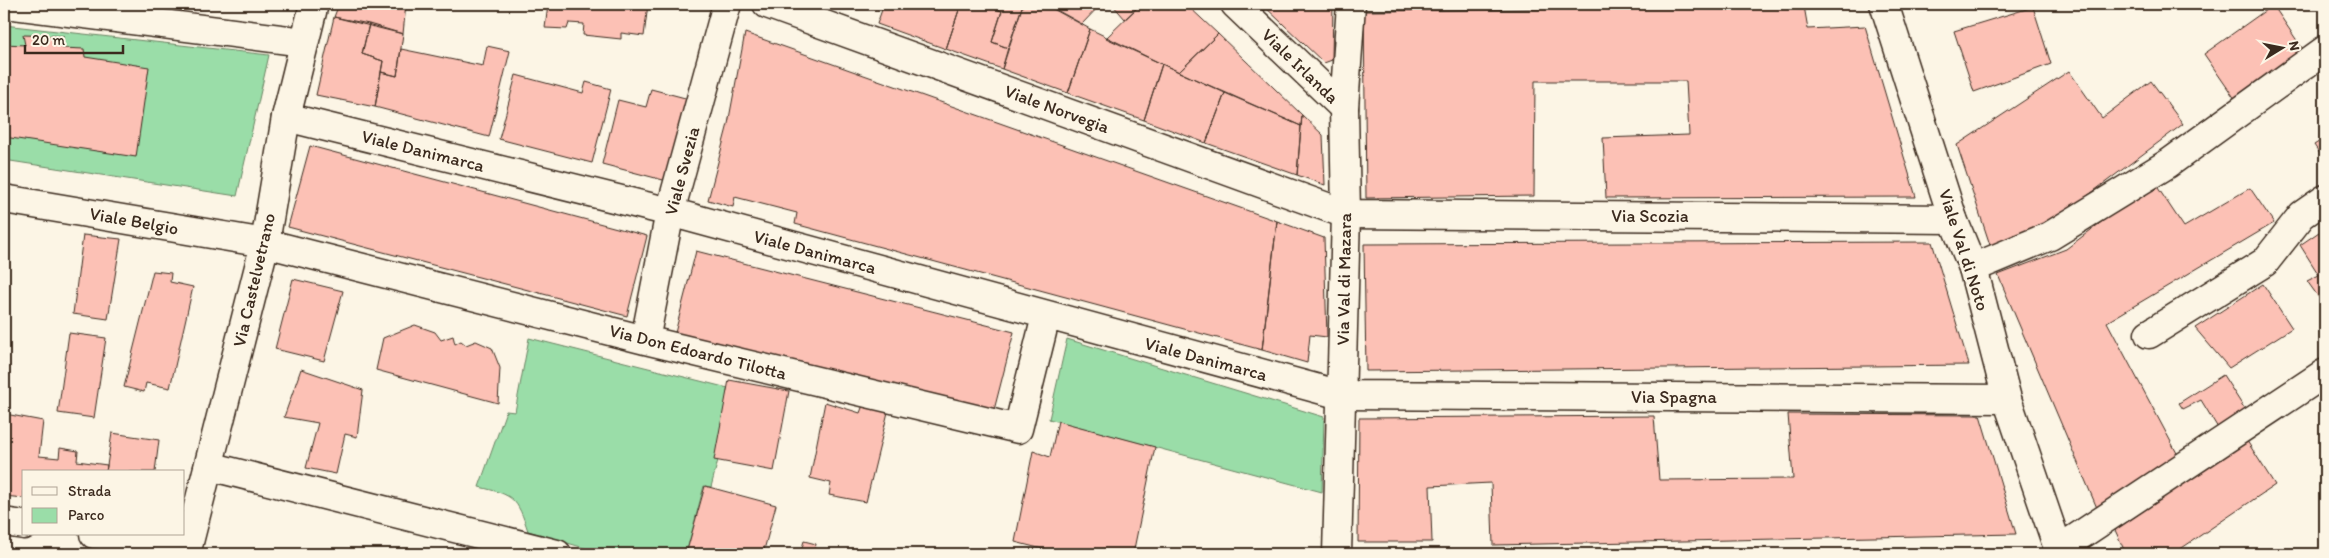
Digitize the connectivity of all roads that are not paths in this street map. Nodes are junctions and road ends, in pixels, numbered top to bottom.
1 (6, 4) edge
2 (314, 4) edge
3 (727, 4) edge
4 (767, 4) edge
5 (1235, 4) edge
6 (1351, 4) edge
7 (1884, 4) edge
8 (304, 42) junction
9 (2325, 50) edge
10 (1344, 108) junction
11 (286, 117) junction
12 (4, 199) edge
13 (2325, 199) edge
14 (670, 212) junction
15 (1346, 214) junction
16 (1953, 218) junction
17 (264, 242) junction
18 (1973, 268) junction
19 (1046, 316) junction
20 (2149, 334) dead end
21 (645, 340) junction
22 (2325, 373) edge
23 (1341, 395) junction
24 (2007, 399) junction
25 (209, 466) junction
26 (4, 522) edge
27 (22, 525) edge
28 (99, 536) edge
29 (129, 547) edge
30 (188, 548) edge
31 (2059, 552) edge
32 (557, 554) edge
33 (1337, 554) edge

1 - 8 street
2 - 8 street, Via Castelvetrano
3 - 14 street, Viale Svezia
4 - 15 street, Viale Norvegia
5 - 10 street, Viale Irlanda
6 - 10 street, Via Val di Mazara
7 - 16 street, Viale Val di Noto
8 - 11 street, Via Castelvetrano
9 - 18 street
10 - 15 street, Via Val di Mazara
11 - 14 street, Viale Danimarca
11 - 17 street, Via Castelvetrano
12 - 17 street, Viale Belgio
13 - 20 street
14 - 19 street, Viale Danimarca
14 - 21 street, Viale Svezia
15 - 16 street, Via Scozia
15 - 23 street, Via Val di Mazara
16 - 18 street, Viale Val di Noto
17 - 21 street, Via Don Edoardo Tilotta
17 - 25 street, Via Castelvetrano
18 - 24 street, Viale Val di Noto
19 - 21 street, Via Don Edoardo Tilotta
19 - 23 street, Viale Danimarca
22 - 31 street
23 - 24 street, Via Spagna
23 - 33 street, Via Val di Mazara
24 - 31 street, Viale Val di Noto
25 - 30 street, Via Castelvetrano
25 - 32 street
26 - 27 street
28 - 29 street
29 - 30 street

